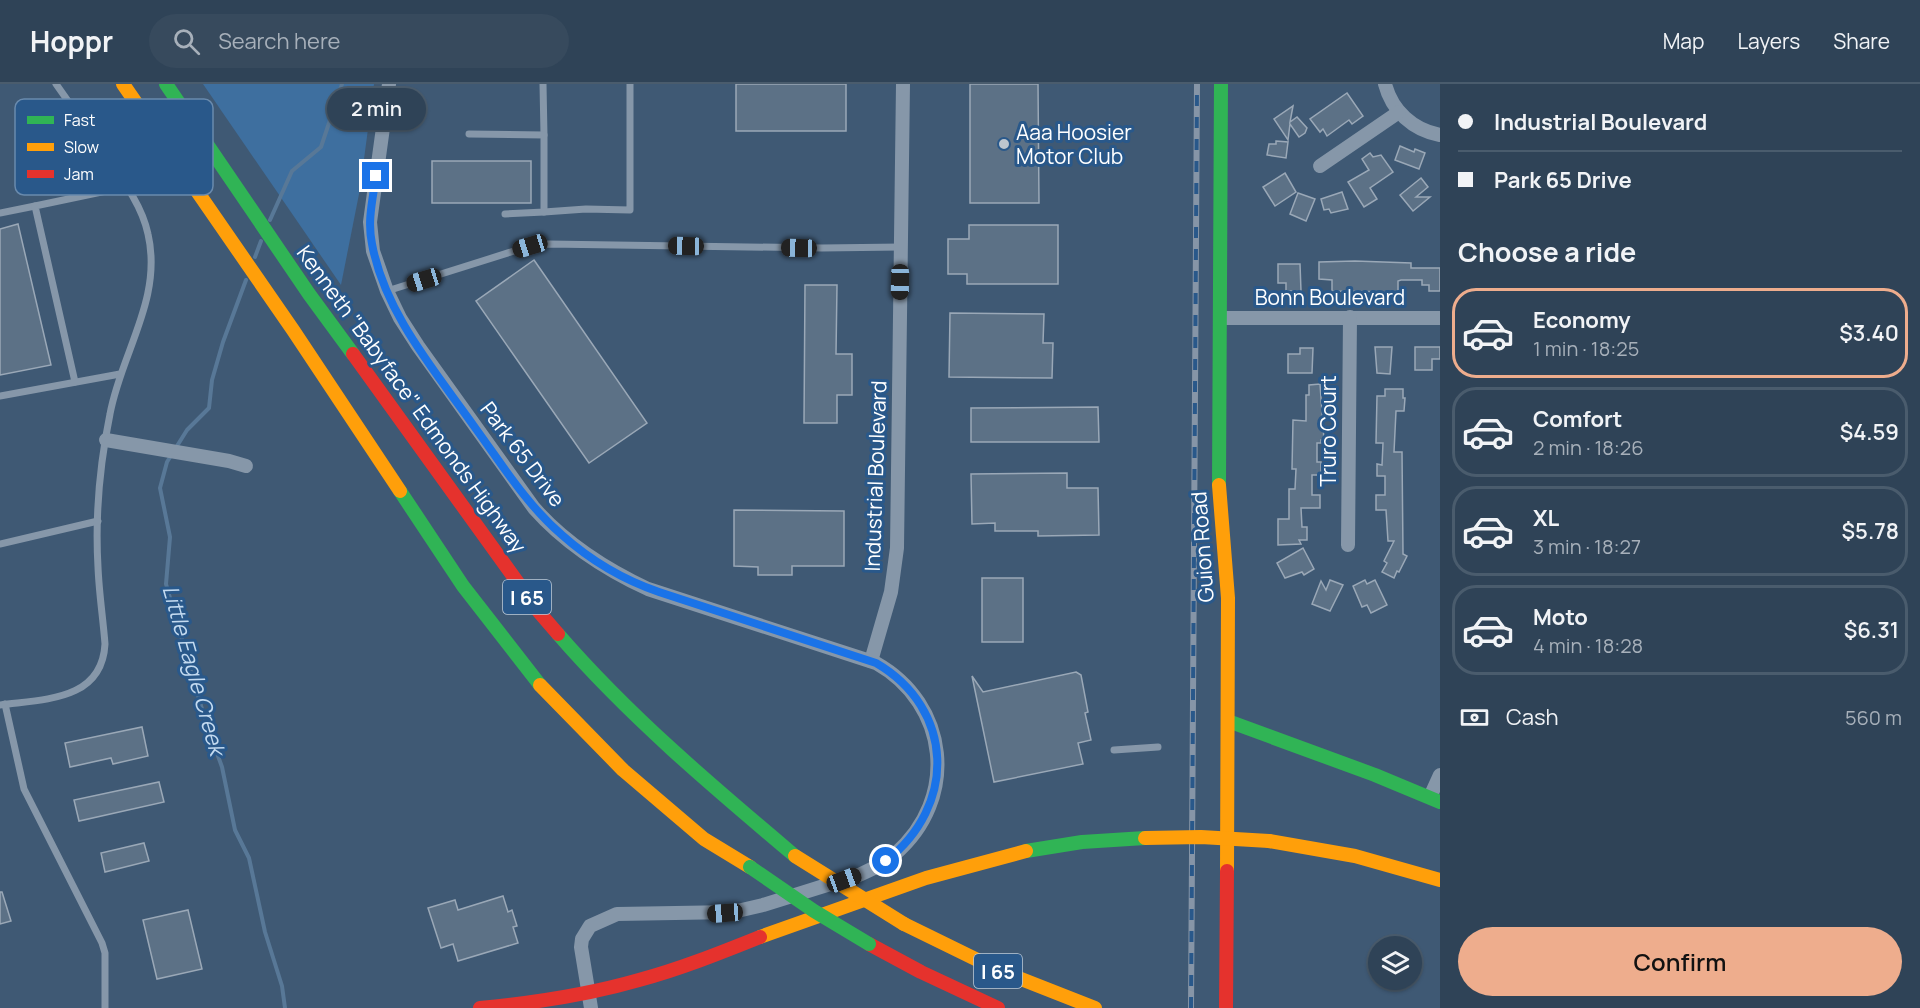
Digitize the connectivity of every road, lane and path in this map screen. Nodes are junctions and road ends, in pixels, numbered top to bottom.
1 (56, 84) edge
2 (123, 84) edge
3 (166, 84) edge
4 (389, 84) edge
5 (543, 84) edge
6 (630, 84) edge
7 (903, 84) edge
8 (1221, 84) edge
9 (1385, 84) edge
10 (66, 99) edge
11 (133, 99) edge
12 (176, 99) edge
13 (1399, 112) junction
14 (470, 134) dead end
15 (544, 135) junction
16 (1440, 135) edge
17 (213, 153) edge
18 (1320, 166) dead end
19 (87, 195) edge
20 (131, 195) edge
21 (199, 195) edge
22 (35, 206) junction
23 (544, 212) junction
24 (0, 213) edge
25 (505, 214) dead end
26 (901, 247) junction
27 (387, 291) junction
28 (1350, 317) junction
29 (1220, 318) junction
30 (1440, 318) edge
31 (120, 374) junction
32 (75, 382) junction
33 (0, 396) edge
34 (106, 440) junction
35 (246, 466) dead end
36 (98, 521) junction
37 (0, 544) edge
38 (1348, 545) dead end
39 (871, 661) junction
40 (3, 704) edge
41 (1228, 720) junction
42 (1158, 747) dead end
43 (1114, 750) dead end
44 (1440, 776) edge
45 (1435, 800) edge
46 (1440, 880) edge
47 (588, 993) junction
48 (105, 1008) edge
49 (480, 1008) edge
50 (574, 1008) edge
51 (591, 1008) edge
52 (998, 1008) edge
53 (1095, 1008) edge
54 (1226, 1008) edge

1 - 10 lane
2 - 11 main road, I 65, bridge
3 - 12 main road, Kenneth "Babyface" Edmonds Highway / I 65, bridge
4 - 27 street, Park 65 Drive
5 - 15 lane
6 - 23 lane
7 - 26 street, Industrial Boulevard
8 - 29 main road, Guion Road
9 - 13 street
13 - 16 street
13 - 18 street
14 - 15 lane
15 - 23 lane
17 - 53 main road, Kenneth "Babyface" Edmonds Highway / I 65, bridge
19 - 22 lane
20 - 31 lane
21 - 52 main road, I 65, bridge
22 - 24 lane
22 - 32 lane
23 - 25 lane
26 - 27 lane
26 - 39 street, Industrial Boulevard
27 - 39 street, Park 65 Drive
28 - 29 street, Bonn Boulevard
28 - 30 street, Bonn Boulevard
28 - 38 street, Truro Court
29 - 41 main road, Guion Road
31 - 32 lane
31 - 34 lane
32 - 33 lane
34 - 35 street
34 - 36 lane
36 - 37 lane
36 - 40 lane
39 - 47 street
40 - 48 lane
41 - 45 main road
41 - 54 main road, Guion Road
42 - 43 lane
44 - 45 street
46 - 47 main road, bridge
47 - 49 main road
47 - 50 main road
47 - 51 street

